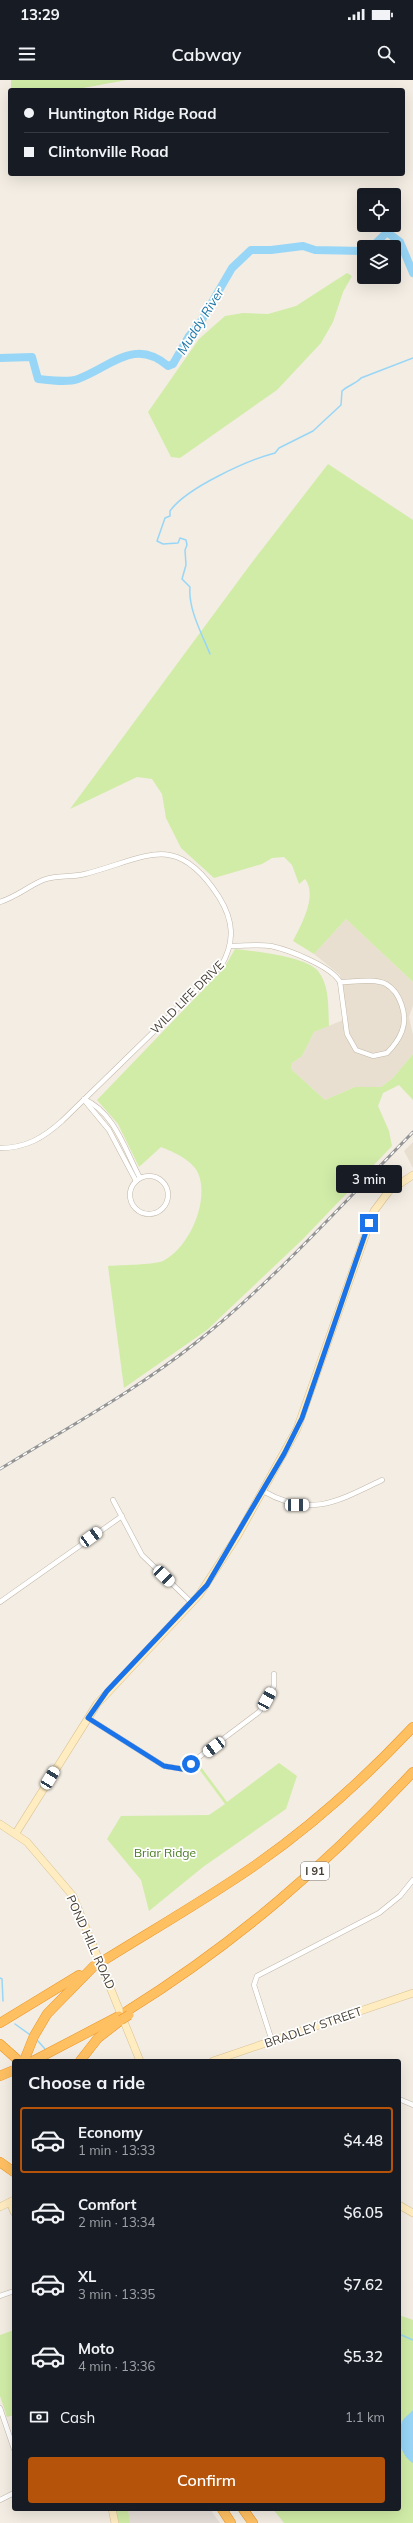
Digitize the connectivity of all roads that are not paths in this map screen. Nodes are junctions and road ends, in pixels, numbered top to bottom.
1 (0, 902) edge
2 (230, 946) junction
3 (340, 982) junction
4 (84, 1099) junction
5 (115, 1126) junction
6 (109, 1130) junction
7 (0, 1148) edge
8 (124, 1154) junction
9 (413, 1175) edge
10 (138, 1180) junction
11 (382, 1480) dead end
12 (263, 1491) junction
13 (113, 1500) dead end
14 (122, 1516) junction
15 (0, 1602) edge
16 (192, 1603) junction
17 (274, 1674) dead end
18 (88, 1718) junction
19 (413, 1727) edge
20 (413, 1772) edge
21 (0, 1824) edge
22 (16, 1833) junction
23 (413, 1880) edge
24 (96, 1965) junction
25 (413, 1993) edge
26 (120, 2018) junction
27 (1, 2023) edge
28 (272, 2041) junction
29 (0, 2044) edge
30 (17, 2059) edge
31 (25, 2059) edge
32 (36, 2059) edge
33 (82, 2059) edge
34 (139, 2059) edge
35 (219, 2059) edge
36 (12, 2071) edge
37 (0, 2076) edge
38 (401, 2100) edge
39 (413, 2105) edge
40 (0, 2162) edge
41 (12, 2171) edge
42 (12, 2201) edge
43 (0, 2207) edge
44 (401, 2207) edge
45 (413, 2213) edge
46 (12, 2292) edge
47 (0, 2296) edge
48 (0, 2408) edge
49 (12, 2443) edge
50 (12, 2494) edge
51 (0, 2500) edge
52 (112, 2511) edge
53 (223, 2511) edge
54 (244, 2511) edge
55 (115, 2523) edge
56 (231, 2523) edge
57 (253, 2523) edge

1 - 2 street, WILD LIFE DRIVE
2 - 3 street
2 - 4 street, WILD LIFE DRIVE
3 - 3 street
4 - 5 street
4 - 6 street
4 - 7 street, WILD LIFE DRIVE
5 - 6 street
5 - 8 street
6 - 8 street
8 - 10 street
9 - 12 street
10 - 10 street
11 - 12 street
12 - 16 street
13 - 14 street
14 - 15 street
14 - 16 street
16 - 18 street
17 - 18 street
18 - 22 street
19 - 24 highway, bridge
20 - 26 highway, I 91
21 - 22 street, POND HILL ROAD
22 - 34 street, POND HILL ROAD
23 - 28 street
24 - 27 highway
24 - 31 highway
25 - 28 street, BRADLEY STREET
26 - 32 highway, I 91
26 - 33 highway
28 - 35 street, BRADLEY STREET
29 - 30 highway
36 - 37 highway
38 - 39 street
40 - 41 highway
42 - 43 street
44 - 45 street
46 - 47 street
48 - 49 street
50 - 51 street
52 - 55 street
53 - 56 highway
54 - 57 highway

